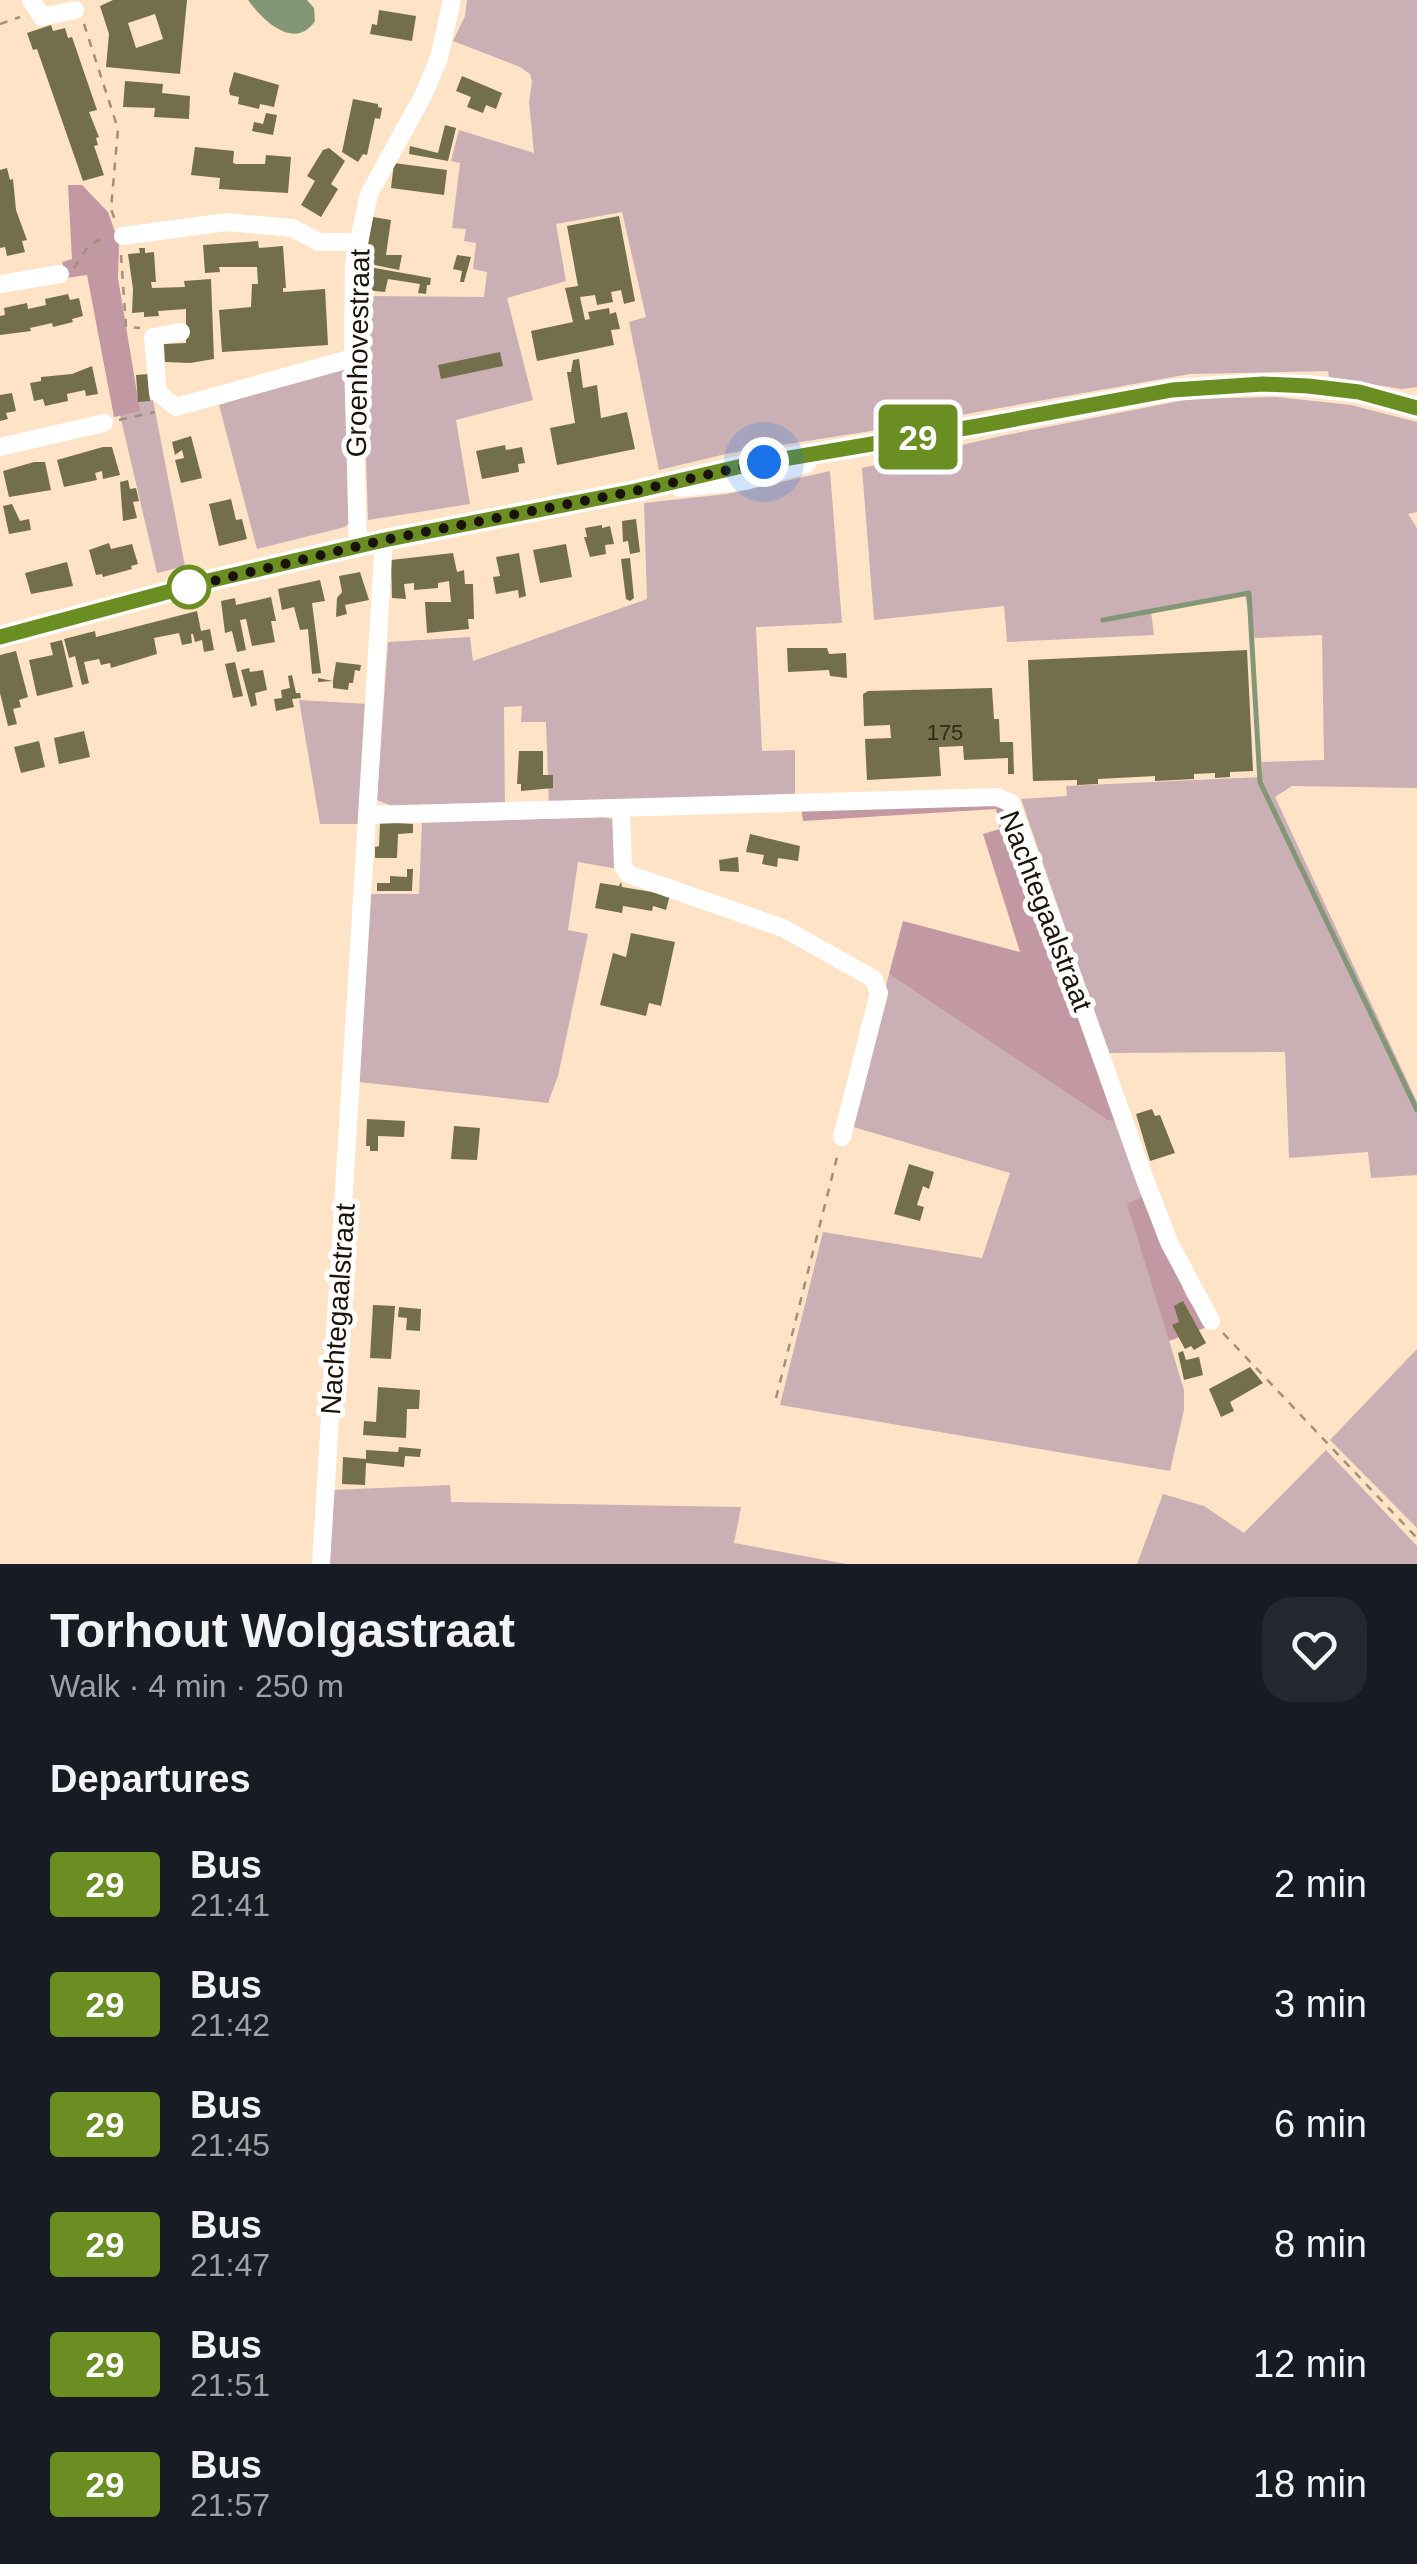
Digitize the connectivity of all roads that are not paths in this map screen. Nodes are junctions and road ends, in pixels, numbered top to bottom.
1 (452, 0) edge
2 (33, 6) edge
3 (75, 10) road end
4 (123, 236) road end
5 (358, 242) junction
6 (60, 274) road end
7 (0, 284) edge
8 (182, 332) dead end
9 (352, 358) junction
10 (1417, 407) edge
11 (104, 423) road end
12 (0, 447) edge
13 (384, 540) junction
14 (358, 546) junction
15 (0, 637) edge
16 (621, 810) junction
17 (368, 815) junction
18 (842, 1138) road end
19 (1211, 1321) road end
20 (321, 1564) edge

1 - 5 street, Groenhovestraat
2 - 3 street
4 - 5 street
5 - 9 street, Groenhovestraat
6 - 7 street
8 - 9 street
9 - 14 street, Groenhovestraat
10 - 13 street
11 - 12 street
13 - 14 street
13 - 17 street, Nachtegaalstraat
14 - 15 street
16 - 17 street, Nachtegaalstraat
16 - 18 street
16 - 19 street, Nachtegaalstraat
17 - 20 street, Nachtegaalstraat

